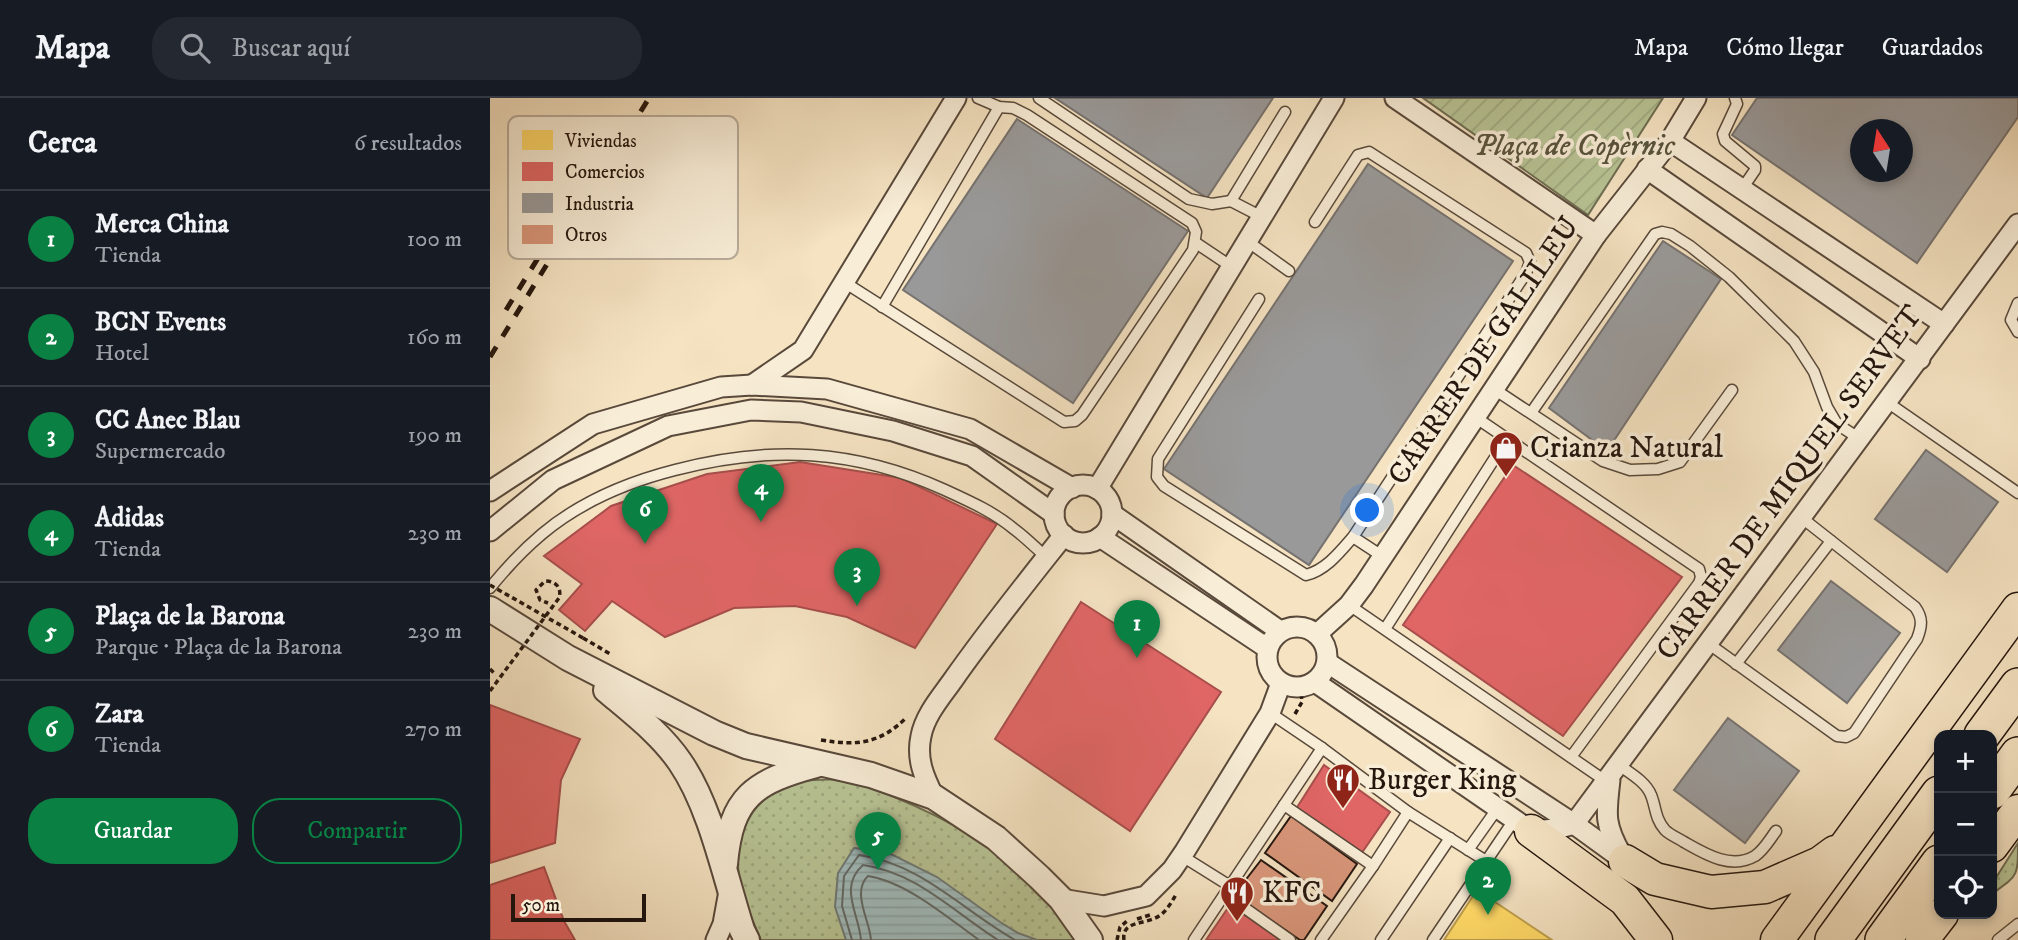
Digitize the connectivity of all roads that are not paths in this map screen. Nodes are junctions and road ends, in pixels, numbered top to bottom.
1 (956, 98) edge
2 (978, 98) edge
3 (1039, 98) edge
4 (1334, 98) edge
5 (1395, 98) edge
6 (1696, 98) edge
7 (1735, 98) edge
8 (999, 107) junction
9 (1285, 112) dead end
10 (1670, 141) junction
11 (1647, 169) junction
12 (1742, 189) junction
13 (1231, 201) junction
14 (1262, 217) junction
15 (1315, 222) dead end
16 (2018, 224) edge
17 (1596, 235) junction
18 (1247, 242) junction
19 (1196, 243) junction
20 (1232, 267) junction
21 (1289, 271) dead end
22 (845, 282) junction
23 (1259, 299) dead end
24 (2018, 303) edge
25 (882, 307) junction
26 (1944, 324) junction
27 (2018, 332) edge
28 (1920, 359) junction
29 (752, 385) junction
30 (1494, 389) junction
31 (1732, 390) dead end
32 (1887, 402) junction
33 (1531, 413) junction
34 (1475, 417) junction
35 (1507, 439) junction
36 (1860, 439) junction
37 (1072, 488) junction
38 (1097, 489) junction
39 (490, 491) edge
40 (2018, 493) edge
41 (1054, 514) junction
42 (1112, 514) junction
43 (1802, 518) junction
44 (490, 531) edge
45 (1064, 535) junction
46 (1100, 537) junction
47 (1353, 537) junction
48 (1831, 541) junction
49 (1382, 556) junction
50 (1046, 557) junction
51 (490, 586) edge
52 (1349, 605) junction
53 (490, 609) edge
54 (2018, 609) edge
55 (1385, 629) junction
56 (1280, 631) junction
57 (1317, 634) junction
58 (1709, 644) junction
59 (1267, 648) junction
60 (568, 658) junction
61 (1328, 663) junction
62 (1736, 664) junction
63 (1315, 682) junction
64 (1281, 683) junction
65 (2018, 686) edge
66 (1270, 713) junction
67 (1986, 730) edge
68 (1322, 748) junction
69 (2018, 755) edge
70 (1571, 757) junction
71 (820, 764) junction
72 (1612, 775) junction
73 (1997, 784) edge
74 (934, 797) junction
75 (1934, 801) edge
76 (1284, 805) junction
77 (1497, 809) junction
78 (2018, 811) edge
79 (1408, 812) junction
80 (1574, 824) junction
81 (1523, 826) junction
82 (1776, 831) dead end
83 (1450, 838) junction
84 (1997, 839) edge
85 (1845, 846) junction
86 (1468, 850) junction
87 (1182, 856) junction
88 (1486, 861) junction
89 (1625, 861) junction
90 (1373, 866) junction
91 (1934, 870) edge
92 (727, 882) junction
93 (1227, 890) junction
94 (1061, 899) junction
95 (1938, 919) edge
96 (2018, 924) edge
97 (716, 940) edge
98 (747, 940) edge
99 (1090, 940) edge
100 (1194, 940) edge
101 (1290, 940) edge
102 (1321, 940) edge
103 (1381, 940) edge
104 (1433, 940) edge
105 (1656, 940) edge
106 (1777, 940) edge
107 (1833, 940) edge
108 (1884, 940) edge
109 (1922, 940) edge
110 (1998, 940) edge

1 - 22 street
2 - 8 lane
3 - 13 lane
4 - 14 street
5 - 17 street
6 - 10 street, CARRER DE GALILEU
7 - 12 lane
8 - 19 lane
8 - 25 lane
9 - 13 lane
10 - 11 street, CARRER DE GALILEU
10 - 12 street
11 - 17 street, CARRER DE GALILEU
11 - 28 street
12 - 26 street
13 - 14 lane
14 - 18 street
15 - 47 lane
16 - 26 street, CARRER DE MIQUEL SERVET
17 - 30 street, CARRER DE GALILEU
18 - 20 street
18 - 21 lane
19 - 20 lane
19 - 25 lane
20 - 38 street
22 - 25 lane
22 - 29 street
23 - 47 lane
24 - 27 lane
26 - 28 street, CARRER DE MIQUEL SERVET
28 - 32 street, CARRER DE MIQUEL SERVET
29 - 37 street
29 - 39 street
30 - 33 lane
30 - 34 street, CARRER DE GALILEU
31 - 33 lane
32 - 36 street, CARRER DE MIQUEL SERVET
32 - 40 lane
33 - 36 lane
34 - 35 lane
34 - 49 street, CARRER DE GALILEU
35 - 55 lane
35 - 70 lane
36 - 43 street, CARRER DE MIQUEL SERVET
37 - 38 street
37 - 41 street
38 - 42 street
41 - 44 street
41 - 45 street
42 - 46 street
42 - 56 street
43 - 48 lane
43 - 58 street, CARRER DE MIQUEL SERVET
45 - 46 street
45 - 50 street
46 - 59 street
47 - 49 lane
48 - 62 lane
48 - 62 lane
49 - 52 street, CARRER DE GALILEU
50 - 51 lane
50 - 74 street
52 - 55 lane
52 - 57 street, CARRER DE GALILEU
53 - 60 street
54 - 85 highway
55 - 70 lane
56 - 57 street
56 - 59 street
57 - 61 street
58 - 62 lane
58 - 72 street, CARRER DE MIQUEL SERVET
59 - 64 street
60 - 71 street
60 - 92 street
61 - 63 street
61 - 80 street
63 - 64 street
63 - 77 street
64 - 66 street
65 - 67 highway
66 - 68 lane
66 - 87 street
68 - 76 lane
68 - 79 lane
69 - 73 highway
70 - 72 lane
71 - 74 street
71 - 92 street
72 - 80 street, CARRER DE MIQUEL SERVET
72 - 82 lane
72 - 89 street
74 - 94 street
75 - 107 highway
76 - 90 lane
76 - 93 lane
77 - 81 street
77 - 86 lane
78 - 84 highway
79 - 83 lane
79 - 90 lane
80 - 81 street
80 - 89 street
81 - 88 lane
81 - 105 highway
83 - 86 lane
83 - 103 lane
85 - 89 highway
85 - 106 highway
86 - 88 lane
87 - 93 lane
87 - 94 street
88 - 104 lane
90 - 102 lane
91 - 108 highway
92 - 97 street
92 - 98 street
93 - 100 lane
93 - 101 lane
94 - 99 street
95 - 109 highway
96 - 110 lane

